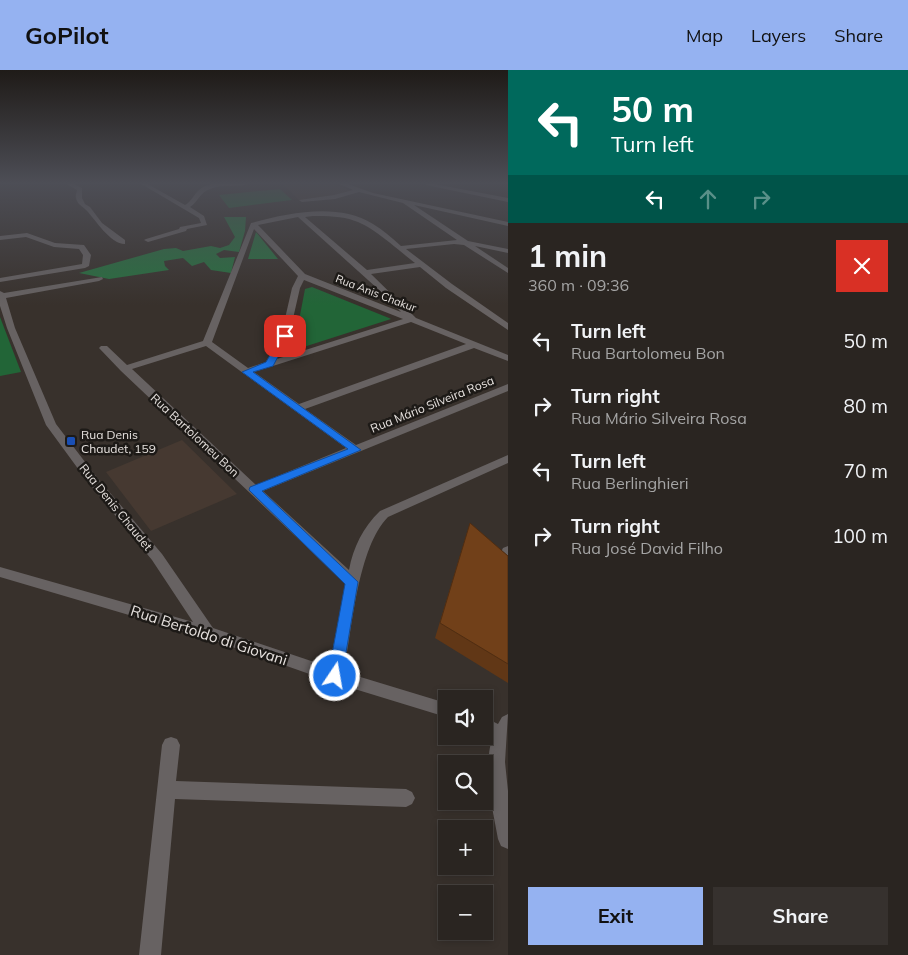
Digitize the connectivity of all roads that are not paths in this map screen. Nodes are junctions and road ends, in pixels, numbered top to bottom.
1 (99, 223) edge
2 (204, 223) edge
3 (257, 223) edge
4 (308, 223) edge
5 (367, 223) edge
6 (436, 223) edge
7 (253, 224) junction
8 (0, 238) edge
9 (148, 240) dead end
10 (122, 242) dead end
11 (465, 242) junction
12 (398, 248) junction
13 (508, 251) edge
14 (419, 264) junction
15 (508, 271) edge
16 (365, 273) junction
17 (302, 276) junction
18 (99, 279) dead end
19 (0, 280) edge
20 (0, 295) edge
21 (3, 316) edge
22 (412, 319) junction
23 (508, 327) edge
24 (207, 343) junction
25 (475, 344) junction
26 (104, 348) dead end
27 (508, 358) edge
28 (270, 364) junction
29 (124, 369) junction
30 (246, 372) junction
31 (508, 387) edge
32 (297, 408) junction
33 (356, 450) junction
34 (508, 459) edge
35 (254, 490) junction
36 (0, 572) edge
37 (352, 582) junction
38 (208, 632) junction
39 (335, 676) junction
40 (438, 708) edge
41 (504, 728) edge
42 (171, 745) dead end
43 (167, 790) junction
44 (406, 798) dead end
45 (506, 818) edge
46 (508, 839) edge
47 (150, 955) edge

1 - 10 street
2 - 9 street
3 - 7 street
4 - 16 street
5 - 12 street
6 - 11 street
7 - 17 street, Rua Anis Chakur
7 - 24 street
8 - 19 street
11 - 12 street
11 - 13 street
11 - 15 street
12 - 14 street
14 - 16 street
14 - 23 street
16 - 22 street
17 - 22 street, Rua Anis Chakur
17 - 28 street
18 - 20 street
20 - 21 street, Rua Denis Chaudet
21 - 38 street, Rua Denis Chaudet
22 - 25 street, Rua Anis Chakur
22 - 28 street
24 - 29 street
24 - 30 street
25 - 27 street, Rua Anis Chakur
25 - 32 street
26 - 29 street, Rua Bartolomeu Bon
28 - 30 street
29 - 35 street, Rua Bartolomeu Bon
30 - 32 street
31 - 33 street, Rua Mário Silveira Rosa
32 - 33 street
33 - 35 street, Rua Mário Silveira Rosa
34 - 37 street
35 - 37 street, Rua Bartolomeu Bon
36 - 38 street, Rua Bertoldo di Giovani
37 - 39 street
38 - 39 street, Rua Bertoldo di Giovani
39 - 40 street, Rua Bertoldo di Giovani
41 - 45 street
42 - 43 street
43 - 44 street
43 - 47 street
45 - 46 street

